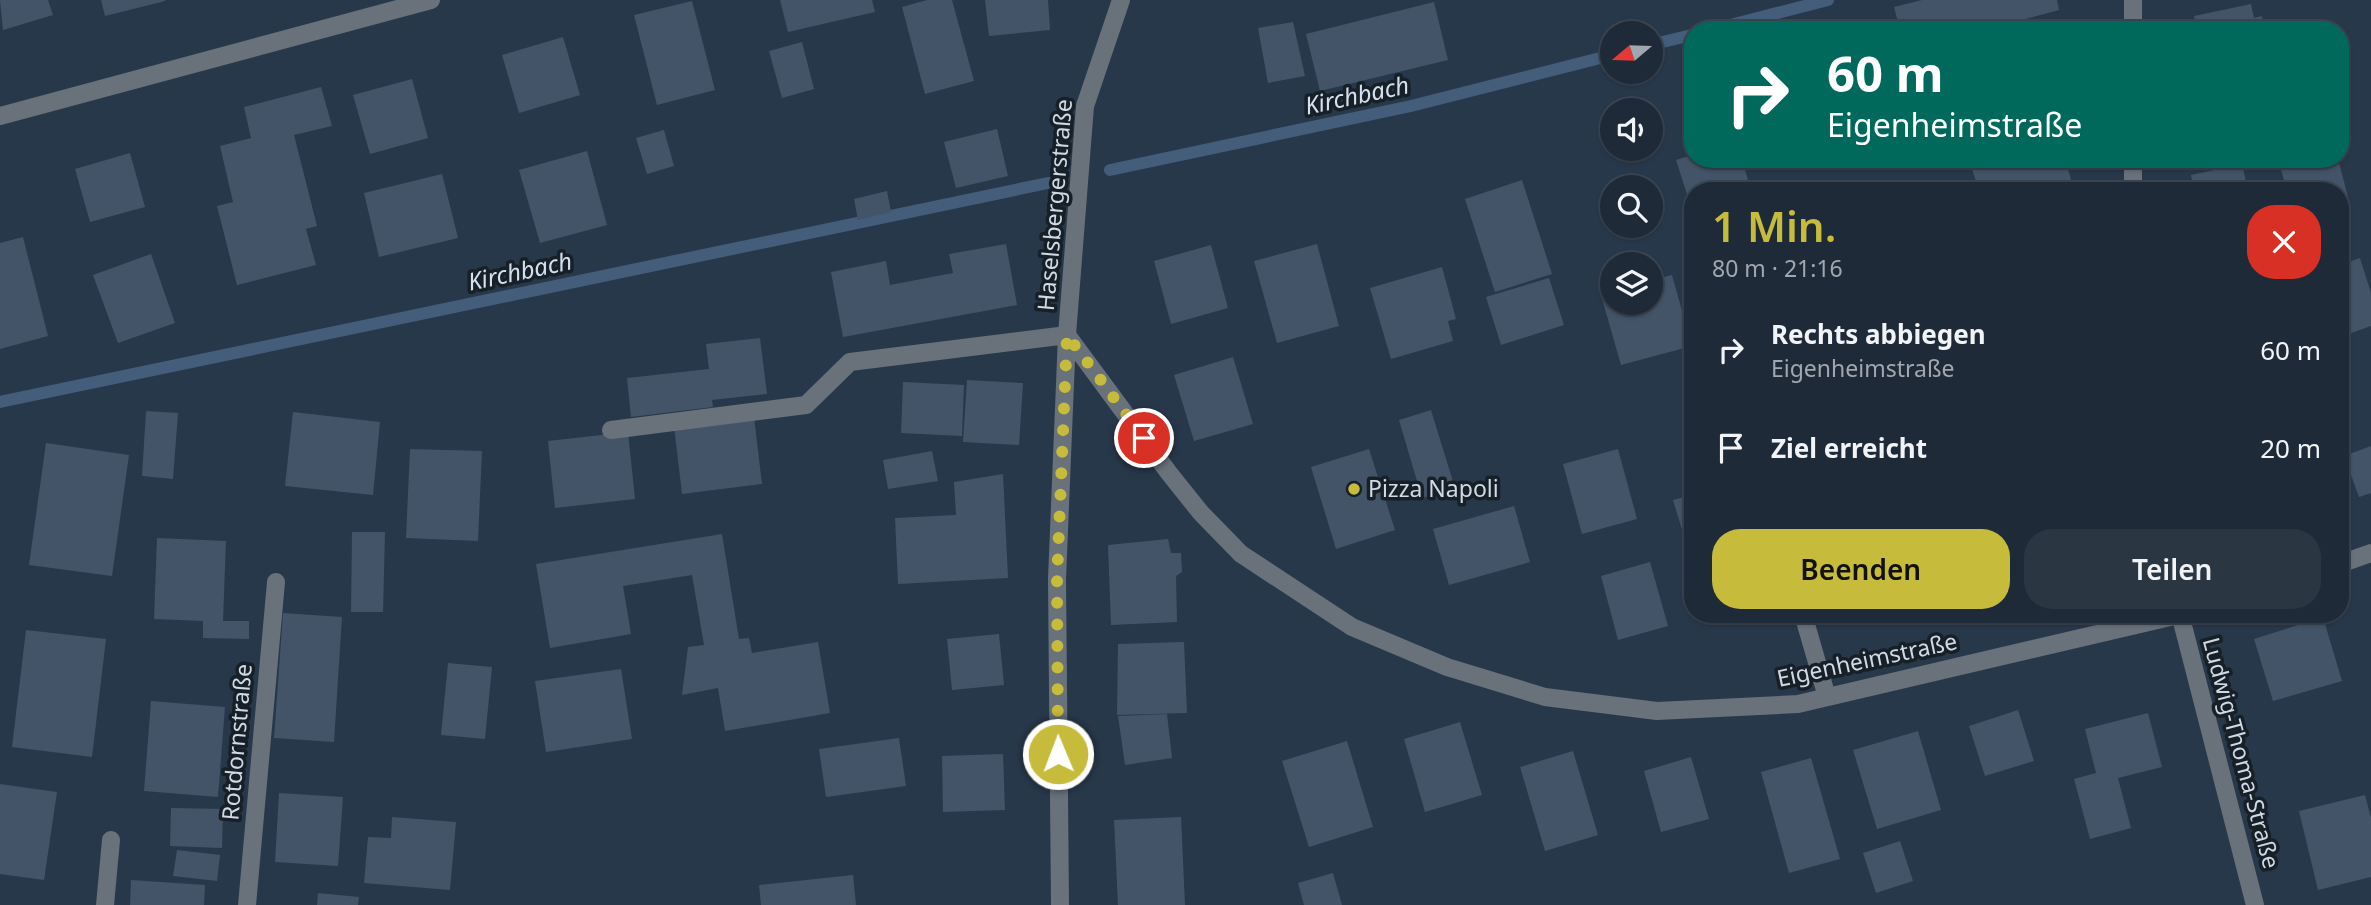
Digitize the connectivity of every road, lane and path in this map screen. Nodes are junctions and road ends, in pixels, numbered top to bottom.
1 (431, 0) edge
2 (1121, 0) edge
3 (2133, 0) edge
4 (2133, 21) edge
5 (0, 116) edge
6 (1067, 335) junction
7 (611, 430) dead end
8 (2371, 553) edge
9 (2349, 561) edge
10 (276, 582) dead end
11 (1805, 623) edge
12 (2146, 623) edge
13 (2183, 623) edge
14 (1826, 697) junction
15 (111, 840) dead end
16 (105, 905) edge
17 (247, 905) edge
18 (1060, 905) edge
19 (2255, 905) edge

1 - 5 street
2 - 6 street, Haselsbergerstraße
3 - 4 street
6 - 7 street
6 - 14 street, Eigenheimstraße
6 - 18 street, Haselsbergerstraße
8 - 9 street
10 - 17 street, Rotdornstraße
11 - 14 street
12 - 14 street, Eigenheimstraße
13 - 19 street, Ludwig-Thoma-Straße
15 - 16 street

